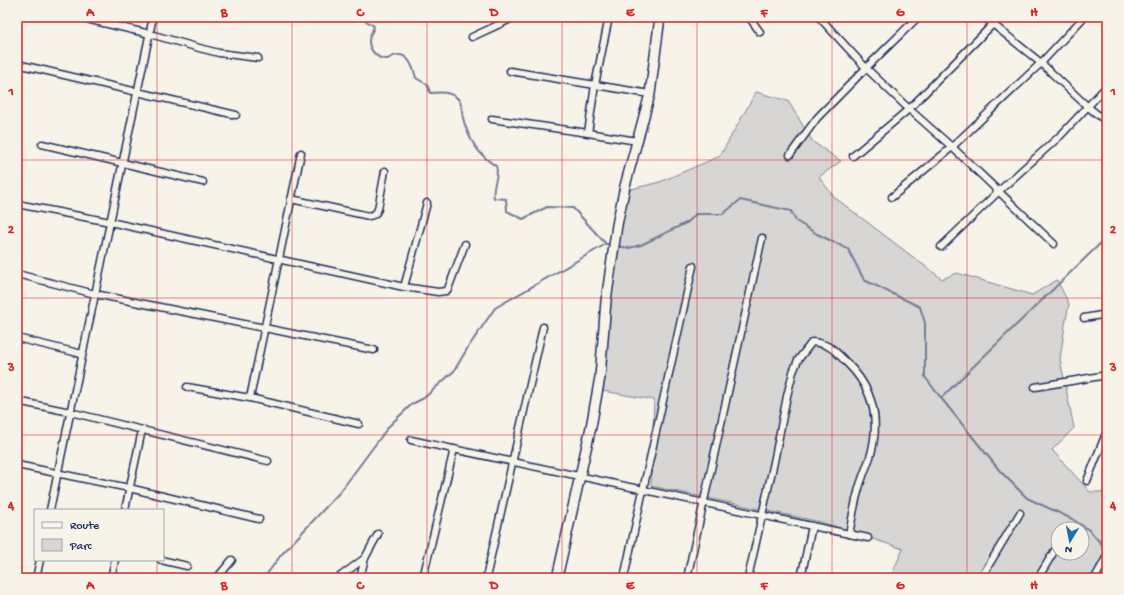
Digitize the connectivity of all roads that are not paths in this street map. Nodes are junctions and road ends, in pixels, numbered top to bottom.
1 (78, 17) edge
2 (153, 17) edge
3 (515, 17) edge
4 (609, 17) edge
5 (660, 17) edge
6 (749, 17) edge
7 (819, 17) edge
8 (918, 17) edge
9 (984, 17) edge
10 (1000, 17) edge
11 (1084, 17) edge
12 (993, 25) junction
13 (760, 32) dead end
14 (150, 34) junction
15 (472, 37) dead end
16 (258, 58) dead end
17 (1041, 63) junction
18 (17, 64) edge
19 (866, 68) junction
20 (510, 71) dead end
21 (596, 85) junction
22 (1107, 86) edge
23 (138, 91) junction
24 (650, 94) junction
25 (1088, 107) junction
26 (909, 109) junction
27 (236, 115) dead end
28 (492, 119) dead end
29 (1107, 122) edge
30 (588, 133) junction
31 (637, 142) junction
32 (42, 144) dead end
33 (952, 147) junction
34 (301, 153) dead end
35 (790, 155) dead end
36 (853, 156) dead end
37 (123, 164) junction
38 (385, 170) dead end
39 (203, 182) dead end
40 (999, 191) junction
41 (892, 197) dead end
42 (291, 200) junction
43 (427, 203) dead end
44 (17, 204) edge
45 (110, 222) junction
46 (762, 238) dead end
47 (465, 244) dead end
48 (1054, 244) dead end
49 (941, 247) dead end
50 (279, 259) junction
51 (693, 266) dead end
52 (17, 274) edge
53 (404, 287) junction
54 (95, 294) junction
55 (1107, 314) edge
56 (1084, 318) dead end
57 (543, 327) dead end
58 (264, 328) junction
59 (17, 338) edge
60 (374, 350) dead end
61 (82, 354) junction
62 (1107, 375) edge
63 (187, 387) dead end
64 (1035, 387) dead end
65 (250, 398) junction
66 (17, 401) edge
67 (70, 412) junction
68 (359, 424) dead end
69 (142, 430) junction
70 (1107, 434) edge
71 (411, 440) dead end
72 (454, 449) junction
73 (268, 461) dead end
74 (513, 462) junction
75 (17, 465) edge
76 (57, 473) junction
77 (580, 477) junction
78 (1087, 481) dead end
79 (130, 488) junction
80 (643, 490) junction
81 (704, 503) junction
82 (50, 509) edge
83 (125, 509) edge
84 (1020, 513) dead end
85 (762, 516) junction
86 (259, 519) dead end
87 (812, 526) junction
88 (378, 534) dead end
89 (849, 534) junction
90 (868, 538) dead end
91 (1107, 556) edge
92 (365, 558) junction
93 (1050, 558) edge
94 (232, 560) dead end
95 (40, 561) edge
96 (115, 561) edge
97 (164, 561) edge
98 (187, 566) dead end
99 (36, 578) edge
100 (111, 578) edge
101 (217, 578) edge
102 (338, 578) edge
103 (360, 578) edge
104 (423, 578) edge
105 (486, 578) edge
106 (557, 578) edge
107 (624, 578) edge
108 (687, 578) edge
109 (748, 578) edge
110 (801, 578) edge
111 (981, 578) edge
112 (1038, 578) edge
113 (1095, 578) edge

1 - 14 street
2 - 14 street
3 - 15 street
4 - 21 street
5 - 24 street
6 - 13 street
7 - 19 street
8 - 19 street
9 - 12 street
10 - 12 street
11 - 17 street
12 - 17 street
12 - 26 street
14 - 16 street
14 - 23 street
17 - 25 street
17 - 33 street
18 - 23 street
19 - 26 street
19 - 35 street
20 - 21 street
21 - 24 street
21 - 30 street
22 - 25 street
23 - 27 street
23 - 37 street
24 - 31 street
25 - 29 street
25 - 40 street
26 - 33 street
26 - 36 street
28 - 30 street
30 - 31 street
31 - 77 street
32 - 37 street
33 - 40 street
33 - 41 street
34 - 42 street
37 - 39 street
37 - 45 street
38 - 42 street
40 - 48 street
40 - 49 street
42 - 50 street
43 - 53 street
44 - 45 street
45 - 50 street
45 - 54 street
46 - 81 street
47 - 53 street
50 - 53 street
50 - 58 street
51 - 80 street
52 - 54 street
54 - 58 street
54 - 61 street
55 - 56 street
57 - 74 street
58 - 60 street
58 - 65 street
59 - 61 street
61 - 67 street
62 - 64 street
63 - 65 street
65 - 68 street
66 - 67 street
67 - 69 street
67 - 76 street
69 - 73 street
69 - 79 street
70 - 78 street
71 - 72 street
72 - 74 street
72 - 104 street
74 - 77 street
74 - 105 street
75 - 76 street
76 - 79 street
76 - 82 street
77 - 80 street
77 - 106 street
79 - 83 street
79 - 86 street
80 - 81 street
80 - 107 street
81 - 85 street
81 - 108 street
84 - 111 street
85 - 87 street
85 - 89 street
85 - 109 street
87 - 89 street
87 - 110 street
88 - 92 street
89 - 90 street
91 - 113 street
92 - 102 street
92 - 103 street
93 - 112 street
94 - 101 street
95 - 99 street
96 - 100 street
97 - 98 street

